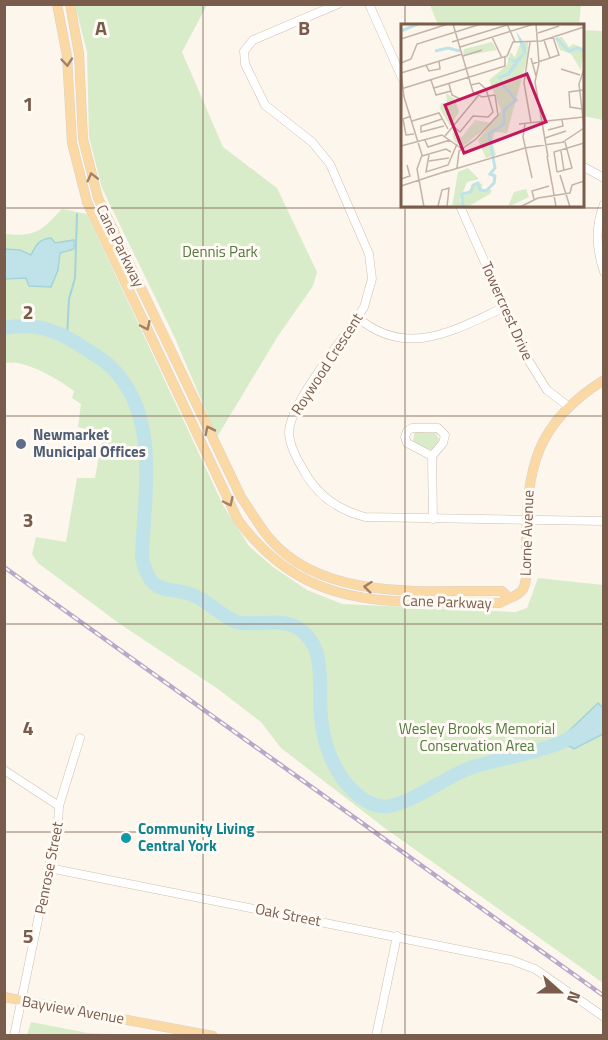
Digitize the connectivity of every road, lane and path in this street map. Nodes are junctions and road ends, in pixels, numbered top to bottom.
1 (57, 4) edge
2 (70, 4) edge
3 (338, 4) edge
4 (369, 4) edge
5 (401, 76) edge
6 (584, 167) edge
7 (603, 178) edge
8 (603, 204) edge
9 (460, 207) edge
10 (603, 272) edge
11 (505, 307) junction
12 (358, 318) junction
13 (603, 380) edge
14 (568, 406) junction
15 (432, 456) junction
16 (433, 519) junction
17 (526, 519) junction
18 (603, 521) edge
19 (508, 597) junction
20 (80, 738) dead end
21 (4, 770) edge
22 (59, 806) junction
23 (49, 868) junction
24 (397, 936) junction
25 (4, 997) edge
26 (22, 1000) junction
27 (603, 1017) edge
28 (14, 1035) edge
29 (213, 1035) edge
30 (376, 1035) edge

1 -> 19 main road, Cane Parkway
19 -> 2 main road, Cane Parkway
3 - 12 street, Roywood Crescent
4 - 5 street
6 - 7 street
8 - 10 street
9 - 11 street, Towercrest Drive
11 - 12 street
11 - 14 street, Towercrest Drive
12 - 16 street, Roywood Crescent
13 - 14 main road, Lorne Avenue
14 - 17 main road, Lorne Avenue
15 - 15 street
15 - 16 street
16 - 17 street, Roywood Crescent
17 - 18 street, Roywood Crescent
17 - 19 main road, Lorne Avenue
20 - 22 street, Penrose Street
21 - 22 street
22 - 23 street, Penrose Street
23 - 24 street, Oak Street
23 - 26 street, Penrose Street
24 - 27 street, Oak Street
24 - 30 street
25 - 26 main road, Bayview Avenue
26 - 28 street, Penrose Street
26 - 29 main road, Bayview Avenue

